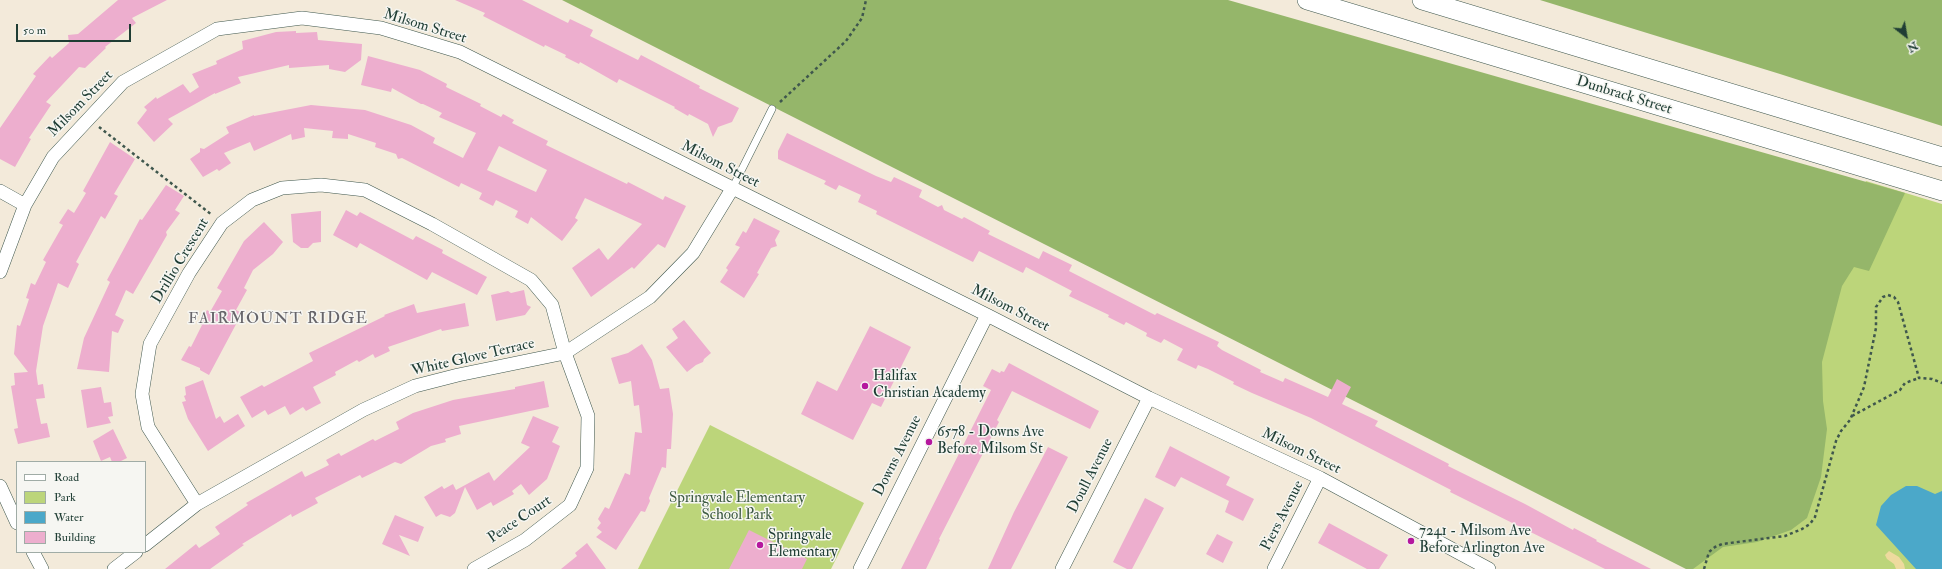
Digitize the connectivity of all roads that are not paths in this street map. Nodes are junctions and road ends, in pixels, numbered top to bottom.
1 (1307, 0) edge
2 (1422, 0) edge
3 (772, 109) road end
4 (1942, 157) edge
5 (732, 189) junction
6 (0, 191) edge
7 (1942, 191) edge
8 (25, 205) junction
9 (0, 272) edge
10 (987, 315) junction
11 (565, 353) junction
12 (1149, 398) junction
13 (1320, 478) junction
14 (0, 486) edge
15 (197, 504) junction
16 (16, 521) edge
17 (146, 544) edge
18 (34, 553) edge
19 (135, 553) edge
20 (1463, 564) edge
21 (42, 569) edge
22 (114, 569) edge
23 (474, 569) edge
24 (860, 569) edge
25 (1062, 569) edge
26 (1274, 569) edge
27 (1488, 569) edge

1 - 7 main road, Dunbrack Street
2 - 4 main road
3 - 5 lane
5 - 8 street, Milsom Street
5 - 10 street, Milsom Street
5 - 11 street, White Glove Terrace
6 - 8 street
8 - 9 street, Milsom Street
10 - 12 street, Milsom Street
10 - 24 street, Downs Avenue
11 - 15 street, White Glove Terrace
11 - 15 street, Drillio Crescent
11 - 23 street, Peace Court
12 - 13 street, Milsom Street
12 - 25 street, Doull Avenue
13 - 20 street, Milsom Street
13 - 26 street, Piers Avenue
14 - 16 street
15 - 17 street, White Glove Terrace
18 - 21 street
19 - 22 street
20 - 27 street, Milsom Street

